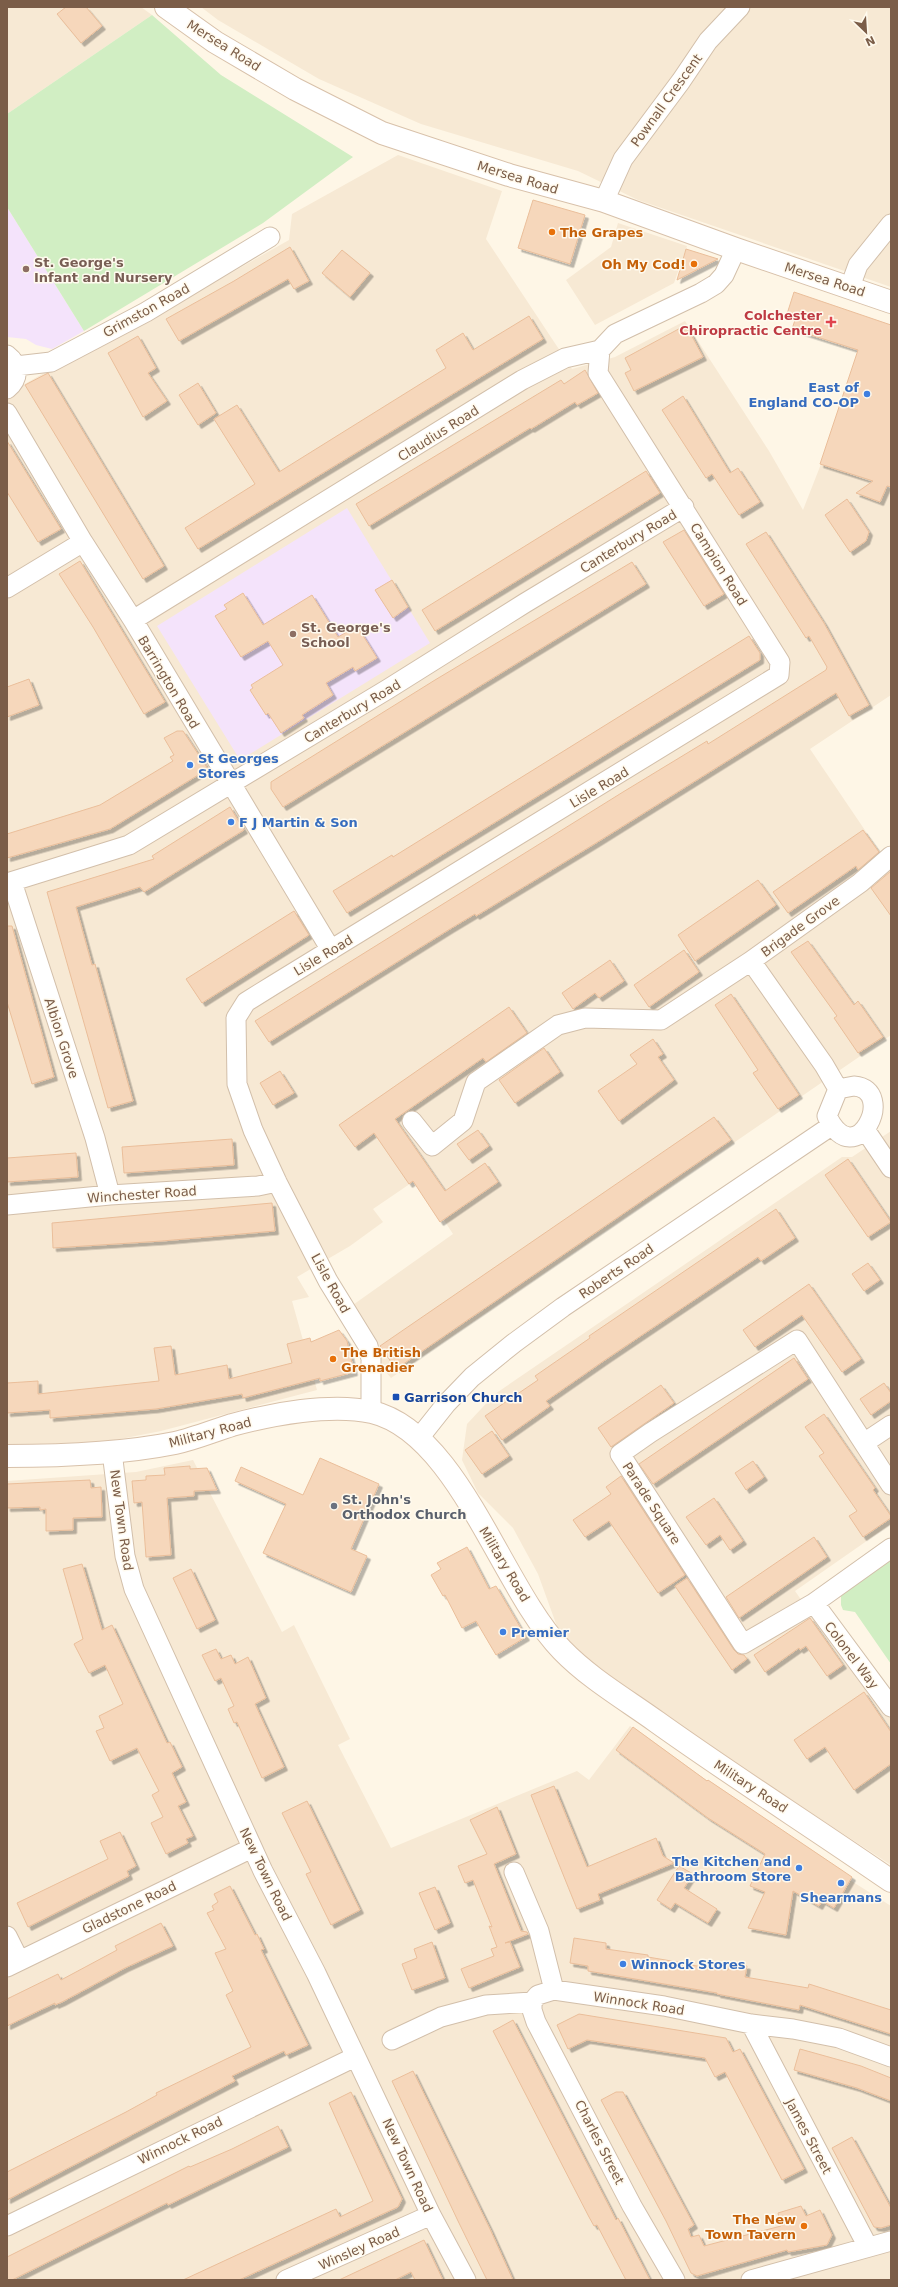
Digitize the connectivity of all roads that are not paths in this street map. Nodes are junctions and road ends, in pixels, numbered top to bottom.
1 (166, 7) edge
2 (740, 7) edge
3 (604, 201) junction
4 (891, 224) edge
5 (270, 237) dead end
6 (736, 250) junction
7 (850, 287) junction
8 (891, 302) edge
9 (600, 350) junction
10 (12, 360) edge
11 (7, 389) edge
12 (7, 414) edge
13 (684, 507) junction
14 (83, 542) junction
15 (7, 588) edge
16 (133, 620) junction
17 (779, 675) joint
18 (231, 784) junction
19 (891, 856) edge
20 (10, 883) edge
21 (331, 950) junction
22 (751, 961) junction
23 (838, 1090) junction
24 (412, 1121) dead end
25 (831, 1126) junction
26 (868, 1134) junction
27 (891, 1168) edge
28 (276, 1182) junction
29 (110, 1195) junction
30 (7, 1205) edge
31 (371, 1412) junction
32 (891, 1425) edge
33 (419, 1438) junction
34 (864, 1443) junction
35 (112, 1452) junction
36 (7, 1456) edge
37 (891, 1485) edge
38 (891, 1548) edge
39 (814, 1604) junction
40 (891, 1707) edge
41 (252, 1848) junction
42 (514, 1872) dead end
43 (891, 1881) edge
44 (7, 1936) edge
45 (13, 1963) edge
46 (554, 1990) junction
47 (532, 2002) junction
48 (751, 2024) junction
49 (392, 2040) dead end
50 (355, 2057) junction
51 (891, 2057) edge
52 (430, 2215) junction
53 (7, 2226) edge
54 (891, 2240) edge
55 (868, 2247) junction
56 (286, 2280) edge
57 (466, 2280) edge
58 (675, 2280) edge
59 (750, 2280) edge

1 - 3 street, Mersea Road
2 - 3 street, Pownall Crescent
3 - 6 street, Mersea Road
4 - 7 street
5 - 10 street, Grimston Road
6 - 7 street, Mersea Road
6 - 9 street
7 - 8 street, Mersea Road
9 - 13 street, Campion Road
9 - 16 street, Claudius Road
10 - 11 street
12 - 14 street, Barrington Road
13 - 17 street, Campion Road
13 - 18 street, Canterbury Road
14 - 15 street
14 - 16 street, Barrington Road
16 - 18 street, Barrington Road
17 - 21 street, Lisle Road
18 - 20 street, Canterbury Road
18 - 21 street, Barrington Road
19 - 22 street, Brigade Grove
20 - 29 street, Albion Grove
21 - 28 street, Lisle Road
22 - 23 street, Brigade Grove
22 - 24 street
23 - 25 street
23 - 26 street
25 - 26 street
25 - 33 street, Roberts Road
26 - 27 street
28 - 29 street, Winchester Road
28 - 31 street, Lisle Road
29 - 30 street, Winchester Road
31 - 33 street, Military Road
31 - 35 street, Military Road
32 - 34 street
33 - 43 street, Military Road
34 - 37 street, Parade Square
34 - 39 street, Parade Square
35 - 36 street, Military Road
35 - 41 street, New Town Road
38 - 39 street, Parade Square
39 - 40 street, Colonel Way
41 - 45 street, Gladstone Road
41 - 50 street, New Town Road
42 - 46 street
44 - 45 street
46 - 47 street
46 - 48 street, Winnock Road
47 - 49 street
47 - 58 street, Charles Street
48 - 51 street, Winnock Road
48 - 55 street, James Street
50 - 52 street, New Town Road
50 - 53 street, Winnock Road
52 - 56 street, Winsley Road
52 - 57 street, New Town Road
54 - 55 street
55 - 59 street

